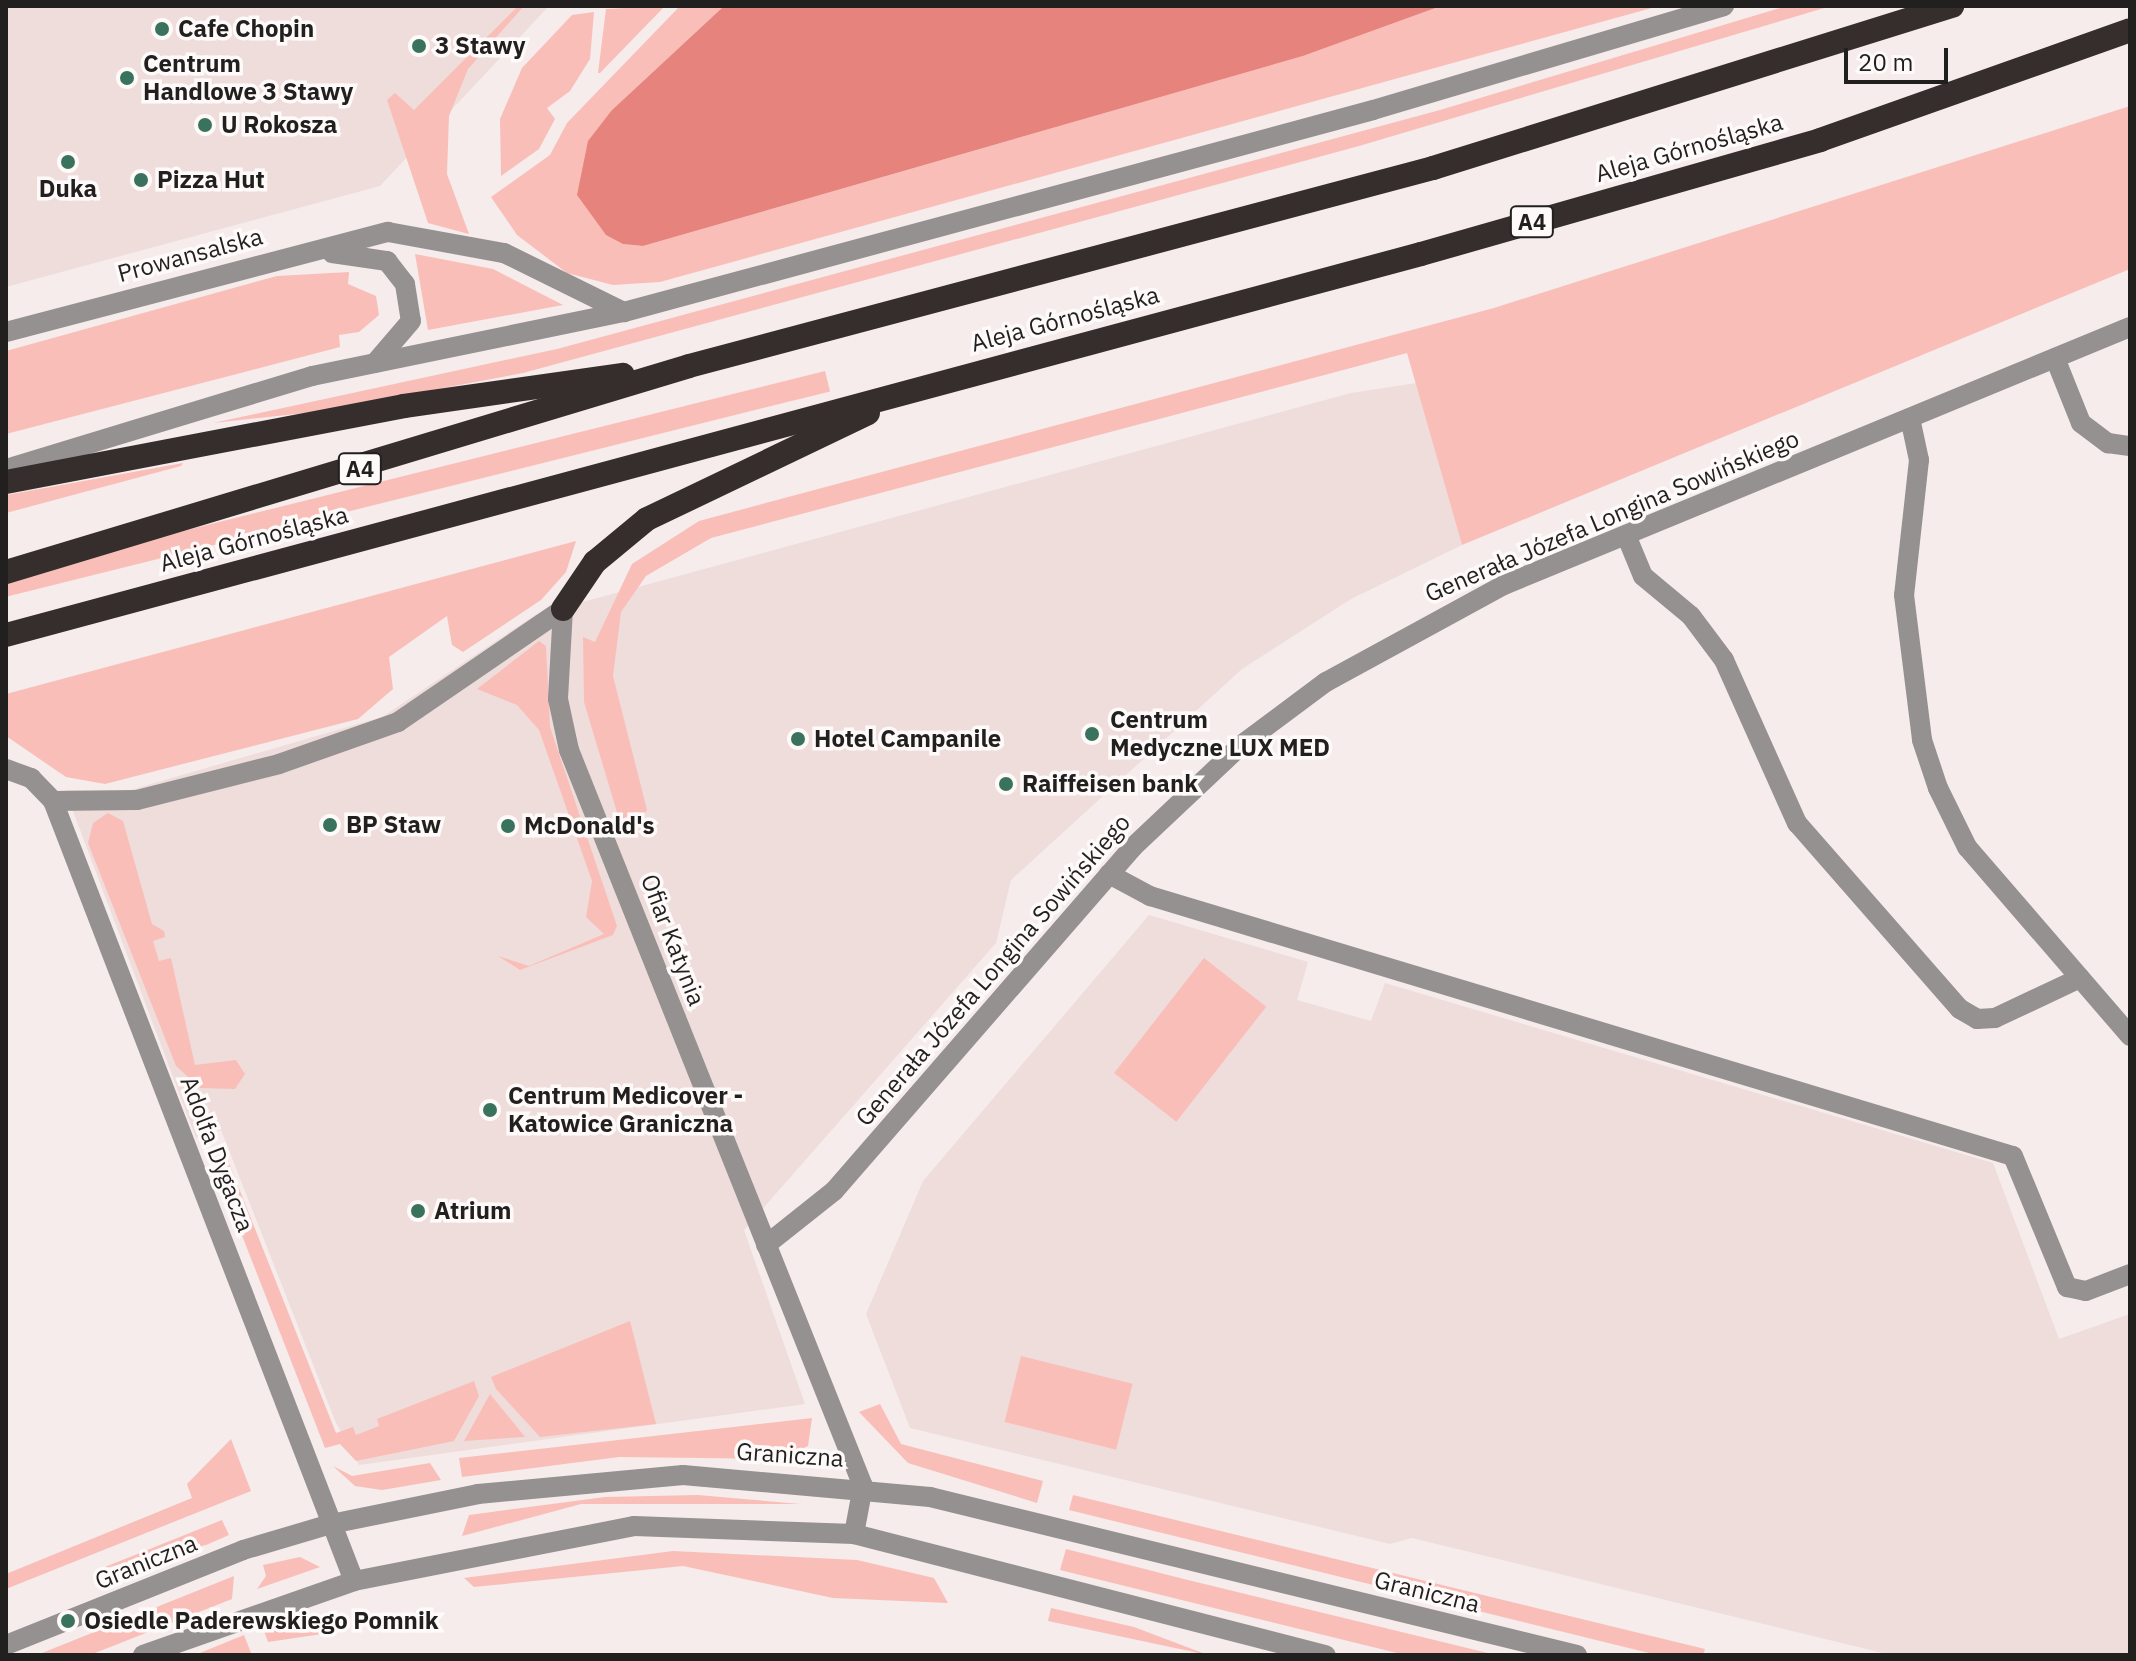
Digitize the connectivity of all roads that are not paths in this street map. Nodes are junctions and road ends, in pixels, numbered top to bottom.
1 (1724, 6) edge
2 (1952, 6) edge
3 (2130, 30) edge
4 (312, 252) junction
5 (624, 312) junction
6 (2130, 327) edge
7 (6, 332) edge
8 (2055, 358) junction
9 (374, 364) junction
10 (689, 366) junction
11 (925, 385) junction
12 (1910, 418) junction
13 (2130, 446) edge
14 (6, 469) edge
15 (6, 482) edge
16 (1626, 535) junction
17 (17, 568) edge
18 (563, 609) junction
19 (6, 635) edge
20 (6, 769) edge
21 (53, 801) junction
22 (1109, 874) junction
23 (2080, 978) junction
24 (2130, 1036) edge
25 (766, 1245) junction
26 (2130, 1274) edge
27 (863, 1486) junction
28 (331, 1524) junction
29 (854, 1534) junction
30 (354, 1581) junction
31 (6, 1645) edge
32 (143, 1655) edge
33 (1326, 1655) edge
34 (1577, 1655) edge

1 - 5 street
2 - 10 highway, Aleja Górnośląska / A4
3 - 11 highway, Aleja Górnośląska / A4
4 - 5 street, Prowansalska
4 - 7 street, Prowansalska
4 - 9 street
5 - 9 street
6 - 8 street, Generała Józefa Longina Sowińskiego
8 - 12 street, Generała Józefa Longina Sowińskiego
8 - 13 street
9 - 14 street
10 - 15 highway
10 - 17 highway, Aleja Górnośląska / A4
11 - 18 highway
11 - 19 highway, Aleja Górnośląska / A4
12 - 16 street, Generała Józefa Longina Sowińskiego
12 - 23 street
16 - 22 street, Generała Józefa Longina Sowińskiego
16 - 23 street
18 - 21 street
18 - 25 street, Ofiar Katynia
20 - 21 street, Adolfa Dygacza
21 - 28 street, Adolfa Dygacza
22 - 25 street, Generała Józefa Longina Sowińskiego
22 - 26 street
23 - 24 street
25 - 27 street, Ofiar Katynia
27 - 28 street, Graniczna
27 - 29 street
27 - 34 street, Graniczna
28 - 30 street, Adolfa Dygacza
28 - 31 street, Graniczna
29 - 30 street
29 - 33 street
30 - 32 street

